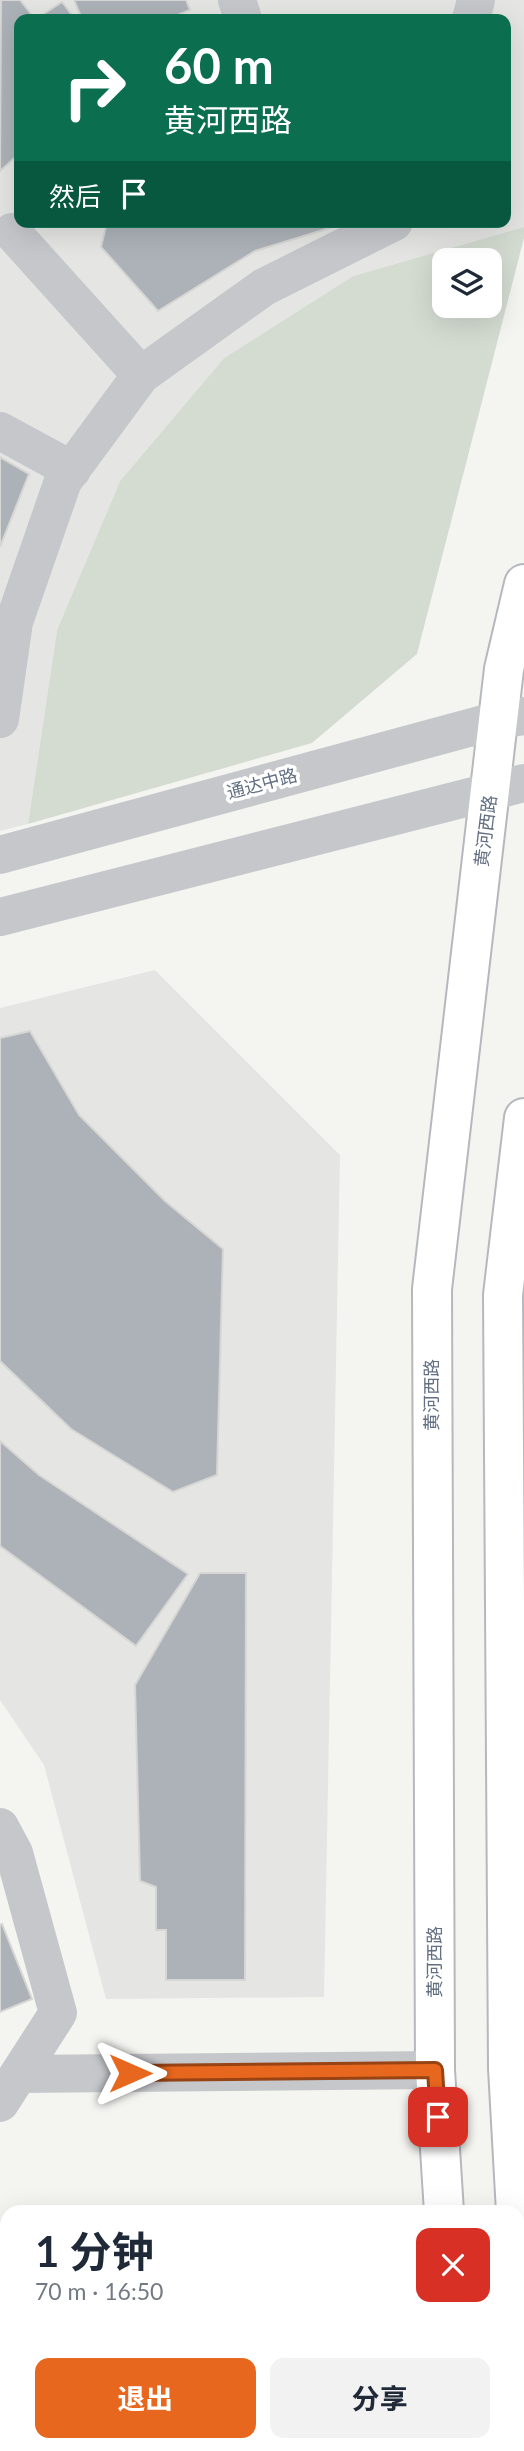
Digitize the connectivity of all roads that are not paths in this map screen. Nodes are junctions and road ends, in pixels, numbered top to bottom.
1 (382, 228) edge
2 (11, 232) edge
3 (141, 375) junction
4 (0, 431) edge
5 (72, 470) junction
6 (524, 584) edge
7 (511, 718) edge
8 (0, 719) edge
9 (507, 787) edge
10 (0, 855) edge
11 (0, 917) edge
12 (524, 1118) edge
13 (0, 1827) edge
14 (435, 2070) junction
15 (9, 2088) edge
16 (444, 2205) edge
17 (516, 2205) edge

1 - 3 street
2 - 3 street
3 - 5 street
4 - 5 street
5 - 8 street
6 - 7 main road, 黄河西路
7 - 9 main road, 黄河西路
7 - 10 street, 通达中路
9 - 11 street
9 - 14 main road, 黄河西路
12 - 17 main road
13 - 15 street
14 - 15 street
14 - 16 main road, 黄河西路

